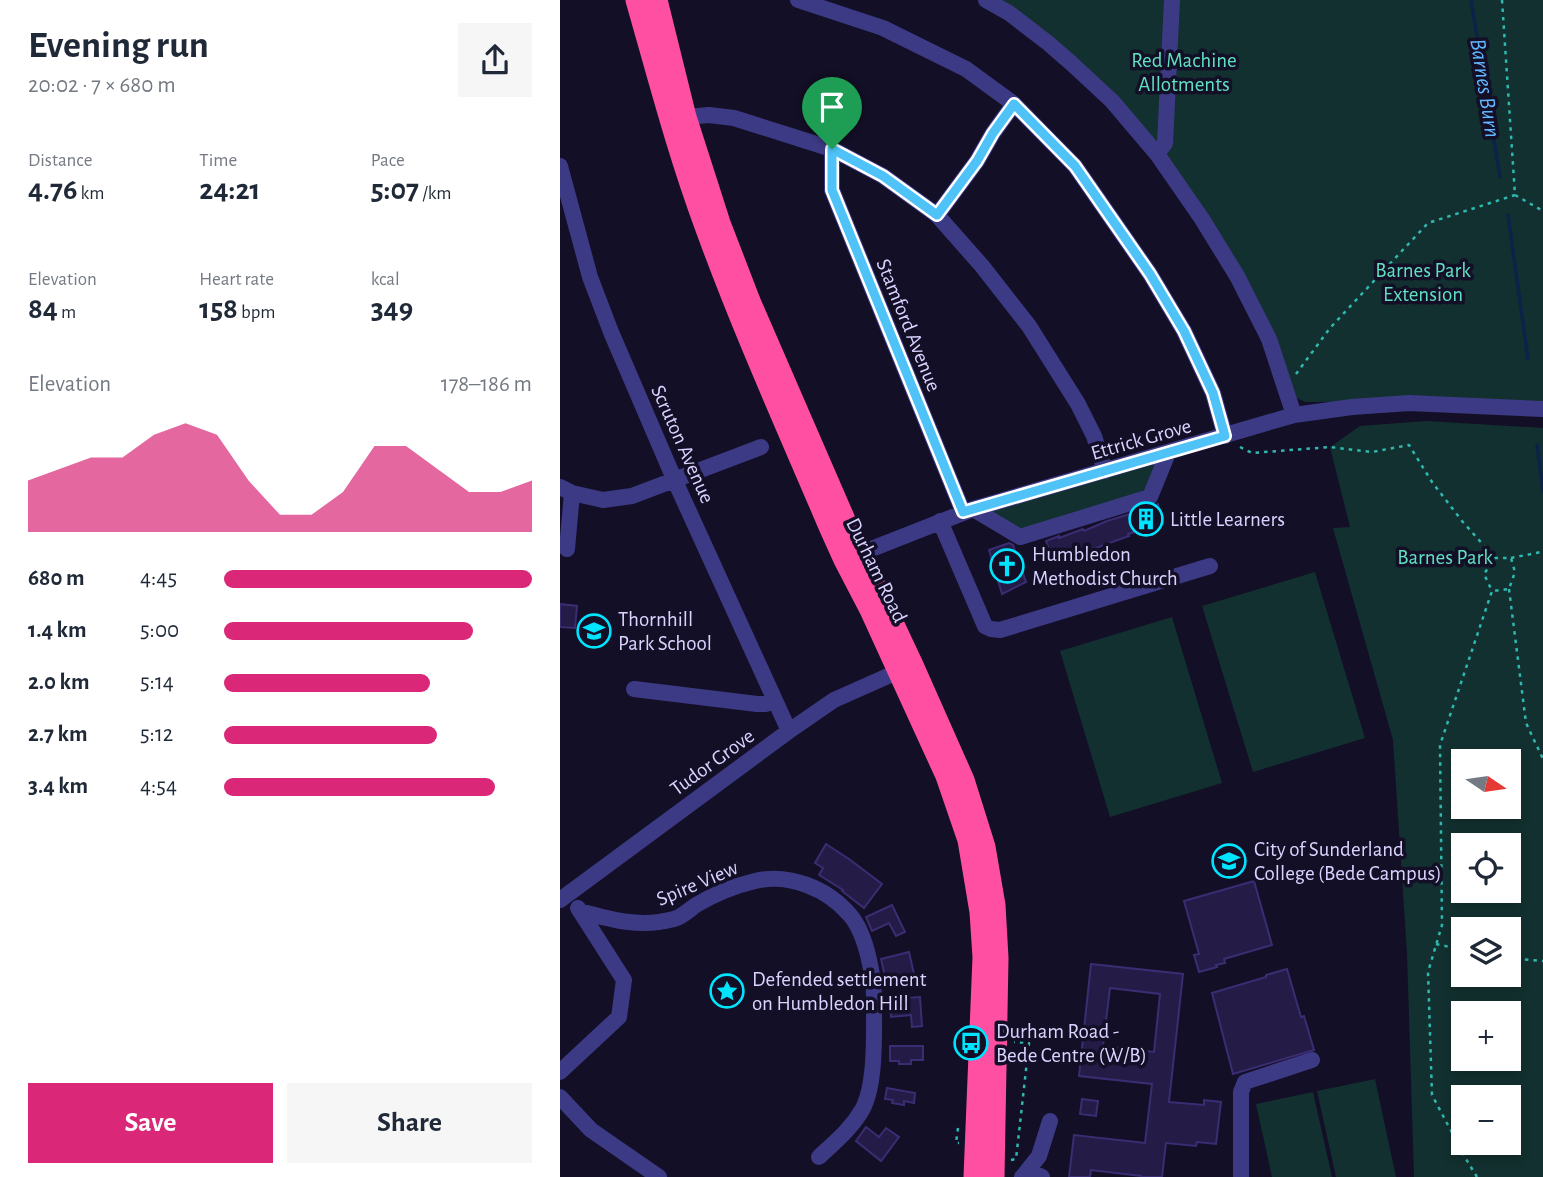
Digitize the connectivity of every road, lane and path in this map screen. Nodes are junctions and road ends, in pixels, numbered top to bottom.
1 (636, 0) edge
2 (657, 0) edge
3 (798, 0) edge
4 (986, 0) edge
5 (1172, 0) edge
6 (1502, 0) edge
7 (1011, 7) edge
8 (1014, 104) junction
9 (686, 117) junction
10 (832, 149) junction
11 (1157, 154) junction
12 (560, 166) edge
13 (1515, 195) junction
14 (1543, 211) edge
15 (937, 215) junction
16 (1295, 375) dead end
17 (1543, 410) edge
18 (1294, 415) junction
19 (1231, 434) junction
20 (761, 447) dead end
21 (1168, 453) junction
22 (1105, 471) junction
23 (676, 481) junction
24 (566, 490) edge
25 (968, 511) junction
26 (940, 521) junction
27 (568, 549) dead end
28 (1543, 550) edge
29 (852, 556) junction
30 (1495, 558) junction
31 (1511, 558) junction
32 (1210, 566) dead end
33 (1509, 589) junction
34 (1492, 591) junction
35 (905, 669) junction
36 (634, 689) dead end
37 (775, 701) junction
38 (789, 731) junction
39 (1543, 759) edge
40 (564, 897) edge
41 (580, 911) junction
42 (1437, 944) junction
43 (1451, 947) edge
44 (1521, 959) edge
45 (1543, 961) edge
46 (997, 1041) junction
47 (1312, 1060) dead end
48 (560, 1072) edge
49 (560, 1097) edge
50 (1050, 1121) dead end
51 (1018, 1145) dead end
52 (819, 1157) dead end
53 (1023, 1176) edge
54 (659, 1177) edge
55 (974, 1177) edge
56 (994, 1177) edge
57 (1042, 1177) edge
58 (1241, 1177) edge
59 (1477, 1177) edge

1 - 29 highway, Durham Road
2 - 9 highway, Durham Road
3 - 8 street
4 - 7 street
5 - 11 street
6 - 13 path
7 - 11 street
8 - 15 street
8 - 19 street
9 - 10 street
9 - 29 highway, Durham Road
10 - 15 street
10 - 25 street, Stamford Avenue
11 - 18 street
12 - 23 street, Scruton Avenue
13 - 14 path
13 - 16 path
15 - 22 street
17 - 18 street, Ettrick Grove
18 - 19 street, Ettrick Grove
19 - 21 street, Ettrick Grove
19 - 30 path
20 - 23 street
21 - 22 street, Ettrick Grove
21 - 25 street
22 - 25 street, Ettrick Grove
23 - 24 street
23 - 37 street, Scruton Avenue
24 - 27 street
25 - 26 street, Ettrick Grove
26 - 29 street, Ettrick Grove
26 - 32 street
28 - 31 path
29 - 35 highway, Durham Road
30 - 31 path
30 - 34 path
31 - 33 path
33 - 34 path
33 - 39 path
34 - 42 path
35 - 38 street, Tudor Grove
35 - 46 highway, Durham Road
35 - 55 highway, Durham Road
36 - 37 street
37 - 38 street, Scruton Avenue
38 - 40 street, Tudor Grove
40 - 41 street
41 - 48 street
41 - 52 street, Spire View
42 - 43 path
42 - 59 path
44 - 45 path
46 - 51 path
46 - 56 highway, Durham Road
47 - 58 street
49 - 54 street
50 - 53 street
53 - 57 street

